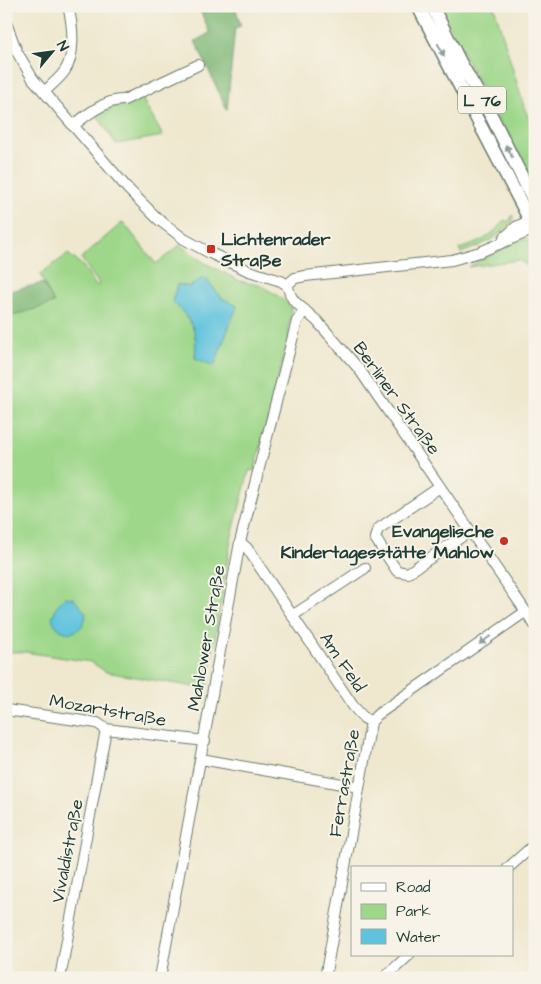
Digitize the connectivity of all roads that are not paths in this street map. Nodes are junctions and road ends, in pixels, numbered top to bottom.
1 (68, 6) edge
2 (418, 6) edge
3 (432, 6) edge
4 (6, 23) edge
5 (198, 65) dead end
6 (44, 92) junction
7 (73, 126) junction
8 (535, 202) edge
9 (534, 226) edge
10 (287, 285) junction
11 (305, 310) junction
12 (440, 487) junction
13 (470, 531) junction
14 (240, 542) junction
15 (365, 568) dead end
16 (525, 612) junction
17 (292, 616) junction
18 (535, 625) edge
19 (6, 711) edge
20 (374, 718) junction
21 (106, 730) junction
22 (205, 741) junction
23 (201, 758) junction
24 (359, 787) junction
25 (535, 844) edge
26 (510, 866) edge
27 (408, 956) edge
28 (60, 978) edge
29 (160, 978) edge
30 (325, 978) edge
31 (384, 978) edge

1 - 6 street
2 -> 9 main road, L 76
8 -> 3 main road, L 76
4 - 6 street
5 - 7 street
6 - 7 street
7 - 10 street
9 - 10 street
10 - 11 street, Berliner Straße
11 - 12 street, Berliner Straße
11 - 14 street, Mahlower Straße
12 - 13 street, Berliner Straße
12 - 13 street
13 - 16 street, Berliner Straße
14 - 17 street, Am Feld
14 - 22 street, Mahlower Straße
15 - 17 street
16 - 18 street, Berliner Straße
16 -> 20 street, Ferrastraße
17 - 20 street, Am Feld
19 - 21 street, Mozartstraße
20 - 24 street, Ferrastraße
21 - 22 street, Mozartstraße
21 - 28 street, Vivaldistraße
22 - 23 street, Mahlower Straße
23 - 24 street
23 - 29 street, Mahlower Straße
24 - 30 street, Ferrastraße
25 - 26 street
27 - 31 street

